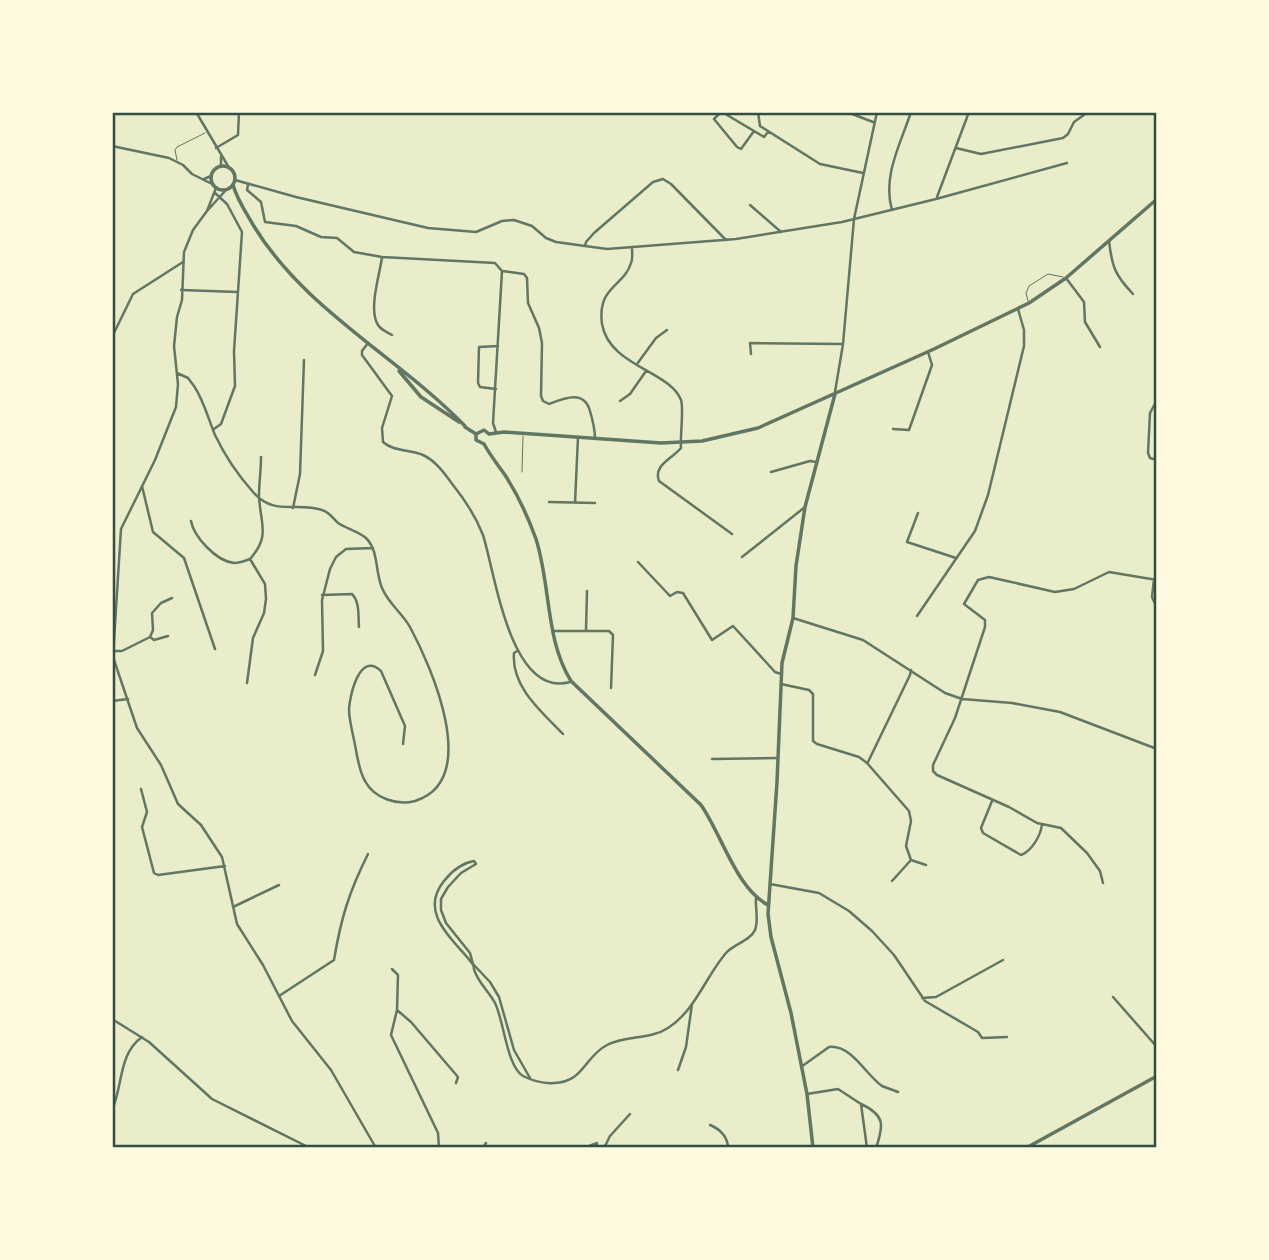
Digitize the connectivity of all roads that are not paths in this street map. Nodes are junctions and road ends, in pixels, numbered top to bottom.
1 (196, 112) edge
2 (239, 112) edge
3 (721, 112) edge
4 (758, 112) edge
5 (847, 112) edge
6 (877, 112) edge
7 (911, 112) edge
8 (969, 112) edge
9 (1088, 112) edge
10 (874, 123) junction
11 (754, 131) junction
12 (207, 132) junction
13 (768, 132) junction
14 (112, 146) edge
15 (216, 148) junction
16 (956, 148) junction
17 (221, 156) junction
18 (178, 162) junction
19 (1067, 163) dead end
20 (221, 166) junction
21 (228, 166) junction
22 (863, 173) junction
23 (211, 176) junction
24 (204, 179) junction
25 (212, 184) junction
26 (248, 185) junction
27 (231, 186) junction
28 (216, 190) junction
29 (219, 198) junction
30 (936, 199) junction
31 (1157, 199) edge
32 (750, 205) dead end
33 (207, 211) junction
34 (892, 211) junction
35 (854, 219) junction
36 (780, 232) junction
37 (726, 240) junction
38 (1109, 242) junction
39 (585, 247) junction
40 (632, 247) junction
41 (382, 257) junction
42 (183, 262) junction
43 (502, 271) junction
44 (1066, 278) junction
45 (181, 290) junction
46 (238, 292) junction
47 (1133, 294) dead end
48 (1029, 303) junction
49 (1018, 309) junction
50 (667, 330) dead end
51 (392, 335) dead end
52 (112, 337) edge
53 (368, 343) junction
54 (843, 344) junction
55 (498, 346) junction
56 (1100, 347) dead end
57 (928, 352) junction
58 (751, 354) dead end
59 (304, 360) dead end
60 (637, 365) junction
61 (398, 369) junction
62 (646, 371) junction
63 (177, 373) junction
64 (496, 389) junction
65 (835, 394) junction
66 (1157, 400) edge
67 (620, 401) dead end
68 (464, 426) junction
69 (213, 429) junction
70 (892, 429) dead end
71 (496, 432) junction
72 (523, 433) junction
73 (476, 434) junction
74 (489, 434) junction
75 (578, 438) junction
76 (595, 439) junction
77 (484, 443) junction
78 (681, 443) junction
79 (261, 457) dead end
80 (1157, 460) edge
81 (816, 462) junction
82 (522, 472) dead end
83 (771, 472) dead end
84 (142, 486) junction
85 (259, 498) junction
86 (549, 502) dead end
87 (575, 503) junction
88 (595, 503) dead end
89 (805, 507) junction
90 (293, 508) junction
91 (918, 513) dead end
92 (191, 521) dead end
93 (732, 534) dead end
94 (373, 548) junction
95 (742, 558) dead end
96 (956, 558) junction
97 (250, 559) junction
98 (638, 562) dead end
99 (1156, 580) edge
100 (587, 591) dead end
101 (322, 595) junction
102 (172, 598) dead end
103 (1157, 608) edge
104 (917, 616) dead end
105 (793, 618) junction
106 (359, 627) dead end
107 (586, 630) junction
108 (554, 631) junction
109 (169, 636) dead end
110 (150, 637) junction
111 (215, 649) dead end
112 (517, 651) junction
113 (113, 652) edge
114 (911, 670) junction
115 (781, 674) junction
116 (315, 676) dead end
117 (571, 681) junction
118 (247, 683) dead end
119 (780, 684) junction
120 (611, 688) dead end
121 (128, 699) junction
122 (962, 699) junction
123 (112, 701) edge
124 (563, 734) dead end
125 (402, 744) dead end
126 (1157, 749) edge
127 (712, 758) dead end
128 (778, 758) junction
129 (867, 763) junction
130 (141, 789) dead end
131 (992, 801) junction
132 (1157, 807) edge
133 (1157, 814) edge
134 (1042, 824) junction
135 (1157, 824) edge
136 (368, 854) dead end
137 (911, 860) junction
138 (926, 865) dead end
139 (225, 866) junction
140 (892, 881) dead end
141 (1103, 883) dead end
142 (770, 884) junction
143 (279, 886) dead end
144 (757, 898) junction
145 (768, 905) junction
146 (233, 907) junction
147 (1003, 960) dead end
148 (473, 964) junction
149 (392, 969) dead end
150 (279, 996) junction
151 (1113, 997) dead end
152 (922, 998) junction
153 (692, 1004) junction
154 (397, 1010) junction
155 (112, 1019) edge
156 (142, 1037) junction
157 (1007, 1037) dead end
158 (1157, 1047) edge
159 (801, 1067) junction
160 (678, 1070) dead end
161 (1157, 1076) edge
162 (530, 1078) junction
163 (456, 1083) dead end
164 (898, 1092) dead end
165 (807, 1094) junction
166 (861, 1104) junction
167 (112, 1110) edge
168 (629, 1114) dead end
169 (710, 1125) dead end
170 (486, 1143) dead end
171 (310, 1148) edge
172 (376, 1148) edge
173 (439, 1148) edge
174 (483, 1148) edge
175 (584, 1148) edge
176 (597, 1148) edge
177 (604, 1148) edge
178 (727, 1148) edge
179 (813, 1148) edge
180 (867, 1148) edge
181 (876, 1148) edge
182 (1026, 1148) edge

1 - 12 street
2 - 15 street
3 - 11 street
3 - 11 street
4 - 13 street
5 - 10 street
6 - 10 street
7 - 34 street
8 - 16 street
9 - 16 street
10 - 22 street
11 - 13 street
12 - 15 street
12 - 18 lane
13 - 22 street
14 - 18 street
15 - 17 street
16 - 30 street
17 - 20 street
17 - 21 street
18 - 24 street
19 - 30 street
20 - 21 street
20 - 23 street
21 - 27 street
22 - 35 street
23 - 24 street
23 - 25 street
24 - 25 street
25 - 28 street
26 - 27 street
26 - 39 street
26 - 41 street
27 - 28 street
27 - 29 street
27 - 53 street
28 - 29 street
28 - 33 street
29 - 33 street
29 - 46 street
30 - 34 street
31 - 38 street
32 - 36 street
33 - 42 street
34 - 35 street
35 - 36 street
35 - 54 street
36 - 37 street
37 - 39 street
37 - 40 street
38 - 44 street
38 - 47 street
39 - 40 street
40 - 60 street
41 - 43 street
41 - 51 street
42 - 45 street
42 - 52 street
43 - 55 street
43 - 76 street
44 - 48 street
44 - 48 lane
44 - 56 street
45 - 46 street
45 - 63 street
46 - 69 street
48 - 49 street
49 - 57 street
49 - 96 street
50 - 60 street
53 - 61 street
53 - 112 street
54 - 58 street
54 - 65 street
55 - 64 street
55 - 64 street
57 - 65 street
57 - 70 street
59 - 90 street
60 - 62 street
61 - 68 street
61 - 68 street
62 - 67 street
62 - 78 street
63 - 69 street
63 - 84 street
64 - 71 street
65 - 78 street
65 - 81 street
66 - 80 street
68 - 73 street
69 - 85 street
71 - 72 street
71 - 74 street
72 - 75 street
72 - 82 lane
73 - 74 street
73 - 77 street
74 - 77 street
75 - 76 street
75 - 87 street
76 - 78 street
77 - 108 street
78 - 93 street
79 - 85 street
81 - 83 street
81 - 89 street
84 - 111 street
84 - 113 street
85 - 90 street
85 - 97 street
86 - 87 street
87 - 88 street
89 - 95 street
89 - 105 street
90 - 94 street
91 - 96 street
92 - 97 street
94 - 101 street
94 - 125 street
96 - 104 street
97 - 118 street
98 - 115 street
99 - 103 street
99 - 122 street
100 - 107 street
101 - 106 street
101 - 116 street
102 - 110 street
105 - 114 street
105 - 115 street
107 - 108 street
107 - 120 street
108 - 117 street
109 - 110 street
110 - 113 street
112 - 117 street
112 - 124 street
113 - 121 street
114 - 122 street
114 - 129 street
115 - 119 street
117 - 144 street
119 - 128 street
119 - 129 street
121 - 123 street
121 - 139 street
122 - 126 street
122 - 131 street
127 - 128 street
128 - 142 street
129 - 137 street
130 - 139 street
131 - 134 street
131 - 134 street
132 - 133 street
133 - 135 street
134 - 141 street
136 - 150 street
137 - 138 street
137 - 140 street
139 - 146 street
142 - 145 street
142 - 152 street
143 - 146 street
144 - 145 street
144 - 153 street
145 - 159 street
146 - 150 street
147 - 152 street
148 - 148 street
148 - 162 street
148 - 162 street
149 - 154 street
150 - 172 street
151 - 158 street
152 - 157 street
153 - 160 street
153 - 162 street
154 - 163 street
154 - 173 street
155 - 156 street
156 - 167 street
156 - 171 street
159 - 164 street
159 - 165 street
161 - 182 street
165 - 166 street
165 - 179 street
166 - 180 street
166 - 181 street
168 - 177 street
169 - 178 street
170 - 174 street
175 - 176 street

